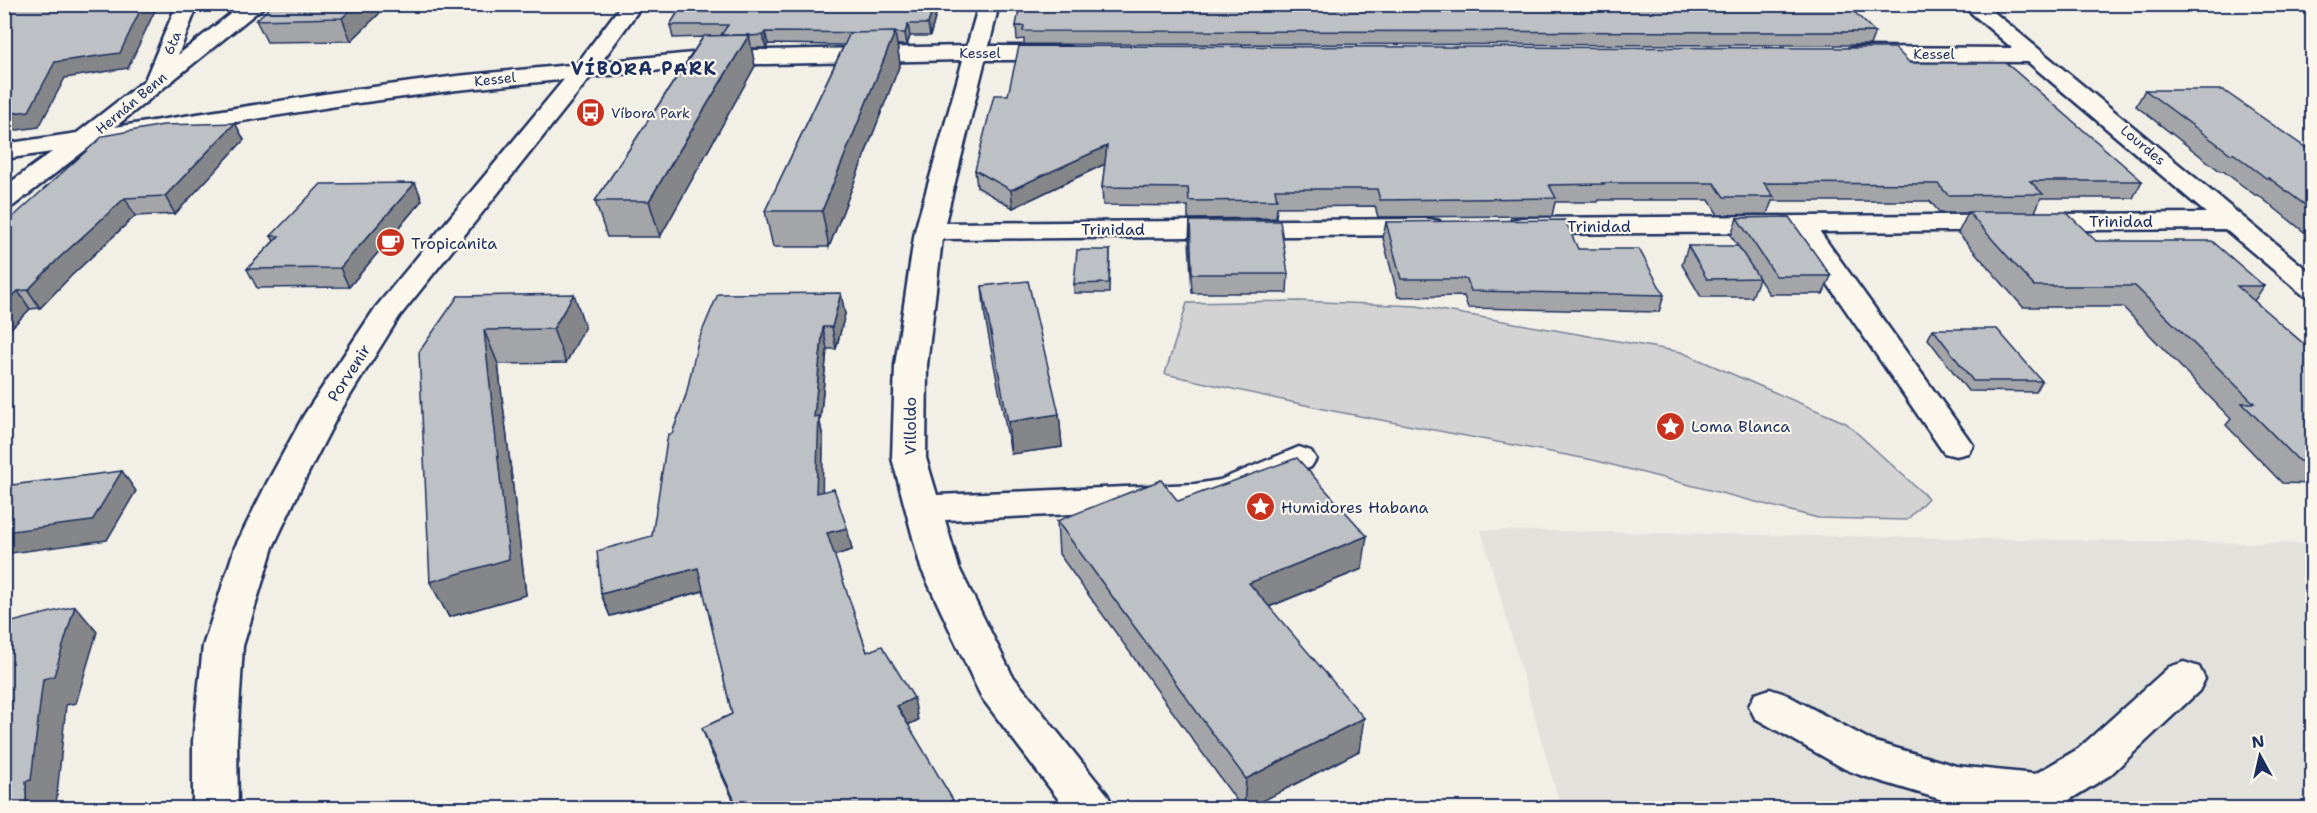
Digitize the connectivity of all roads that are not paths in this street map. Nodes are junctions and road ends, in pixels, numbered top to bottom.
1 (188, 4) edge
2 (256, 4) edge
3 (633, 4) edge
4 (989, 4) edge
5 (1971, 4) edge
6 (976, 53) junction
7 (1083, 53) edge
8 (1831, 54) edge
9 (2034, 54) junction
10 (584, 70) junction
11 (156, 81) junction
12 (86, 140) junction
13 (4, 152) edge
14 (4, 200) edge
15 (2232, 220) junction
16 (1800, 224) junction
17 (1502, 226) edge
18 (1454, 227) edge
19 (929, 231) junction
20 (2313, 288) edge
21 (1956, 445) dead end
22 (1299, 459) edge
23 (922, 508) junction
24 (2184, 679) dead end
25 (1770, 706) dead end
26 (2045, 801) edge
27 (215, 808) edge
28 (1091, 808) edge

1 - 11 street, 6ta
2 - 11 street, Hernán Benn
3 - 10 street, Porvenir
4 - 6 street, Villoldo
5 - 9 street, Lourdes
6 - 7 street, Kessel
6 - 10 street, Kessel
6 - 19 street, Villoldo
8 - 9 street, Kessel
9 - 15 street, Lourdes
10 - 12 street, Kessel
10 - 27 street, Porvenir
11 - 12 street, Hernán Benn
12 - 13 street, Kessel
12 - 14 street, Hernán Benn
15 - 16 street, Trinidad
15 - 20 street, Lourdes
16 - 17 street, Trinidad
16 - 21 street
18 - 19 street, Trinidad
19 - 23 street, Villoldo
22 - 23 street
23 - 28 street, Villoldo
24 - 26 street
25 - 26 street

